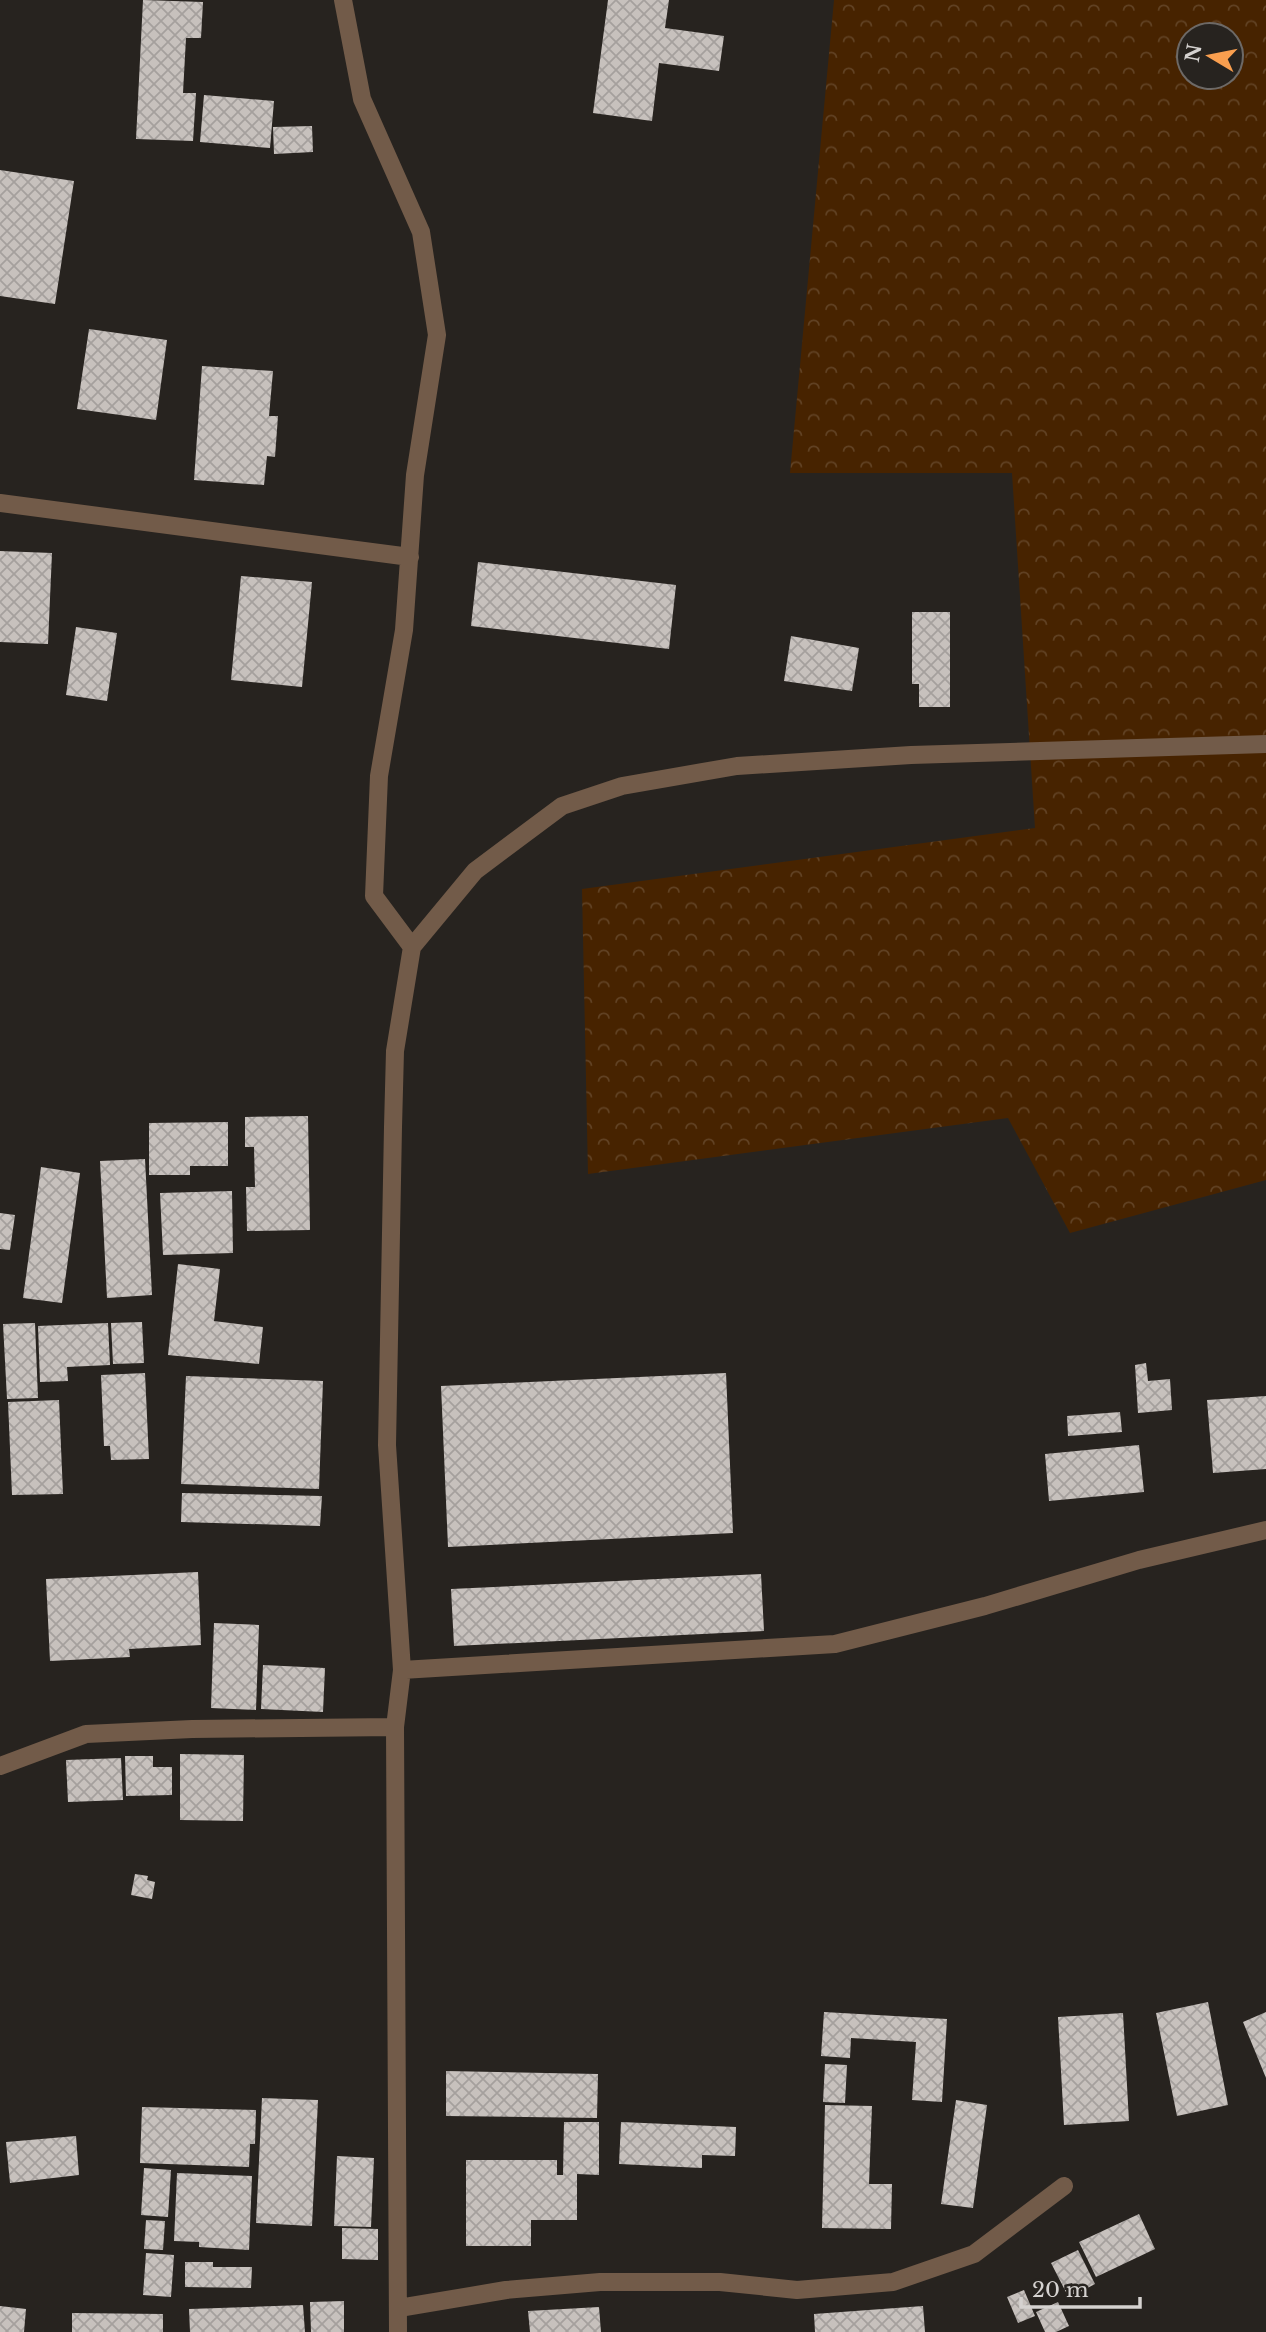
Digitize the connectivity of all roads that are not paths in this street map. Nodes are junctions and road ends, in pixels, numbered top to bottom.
1 (344, 0) edge
2 (0, 503) edge
3 (410, 557) junction
4 (1266, 744) edge
5 (412, 947) junction
6 (1266, 1530) edge
7 (402, 1670) junction
8 (395, 1727) junction
9 (0, 1766) edge
10 (1064, 2186) dead end
11 (399, 2308) junction
12 (398, 2332) edge

1 - 3 street
2 - 3 street
3 - 5 street
4 - 5 street
5 - 7 street
6 - 7 street
7 - 8 street
8 - 9 street
8 - 11 street
10 - 11 street
11 - 12 street

